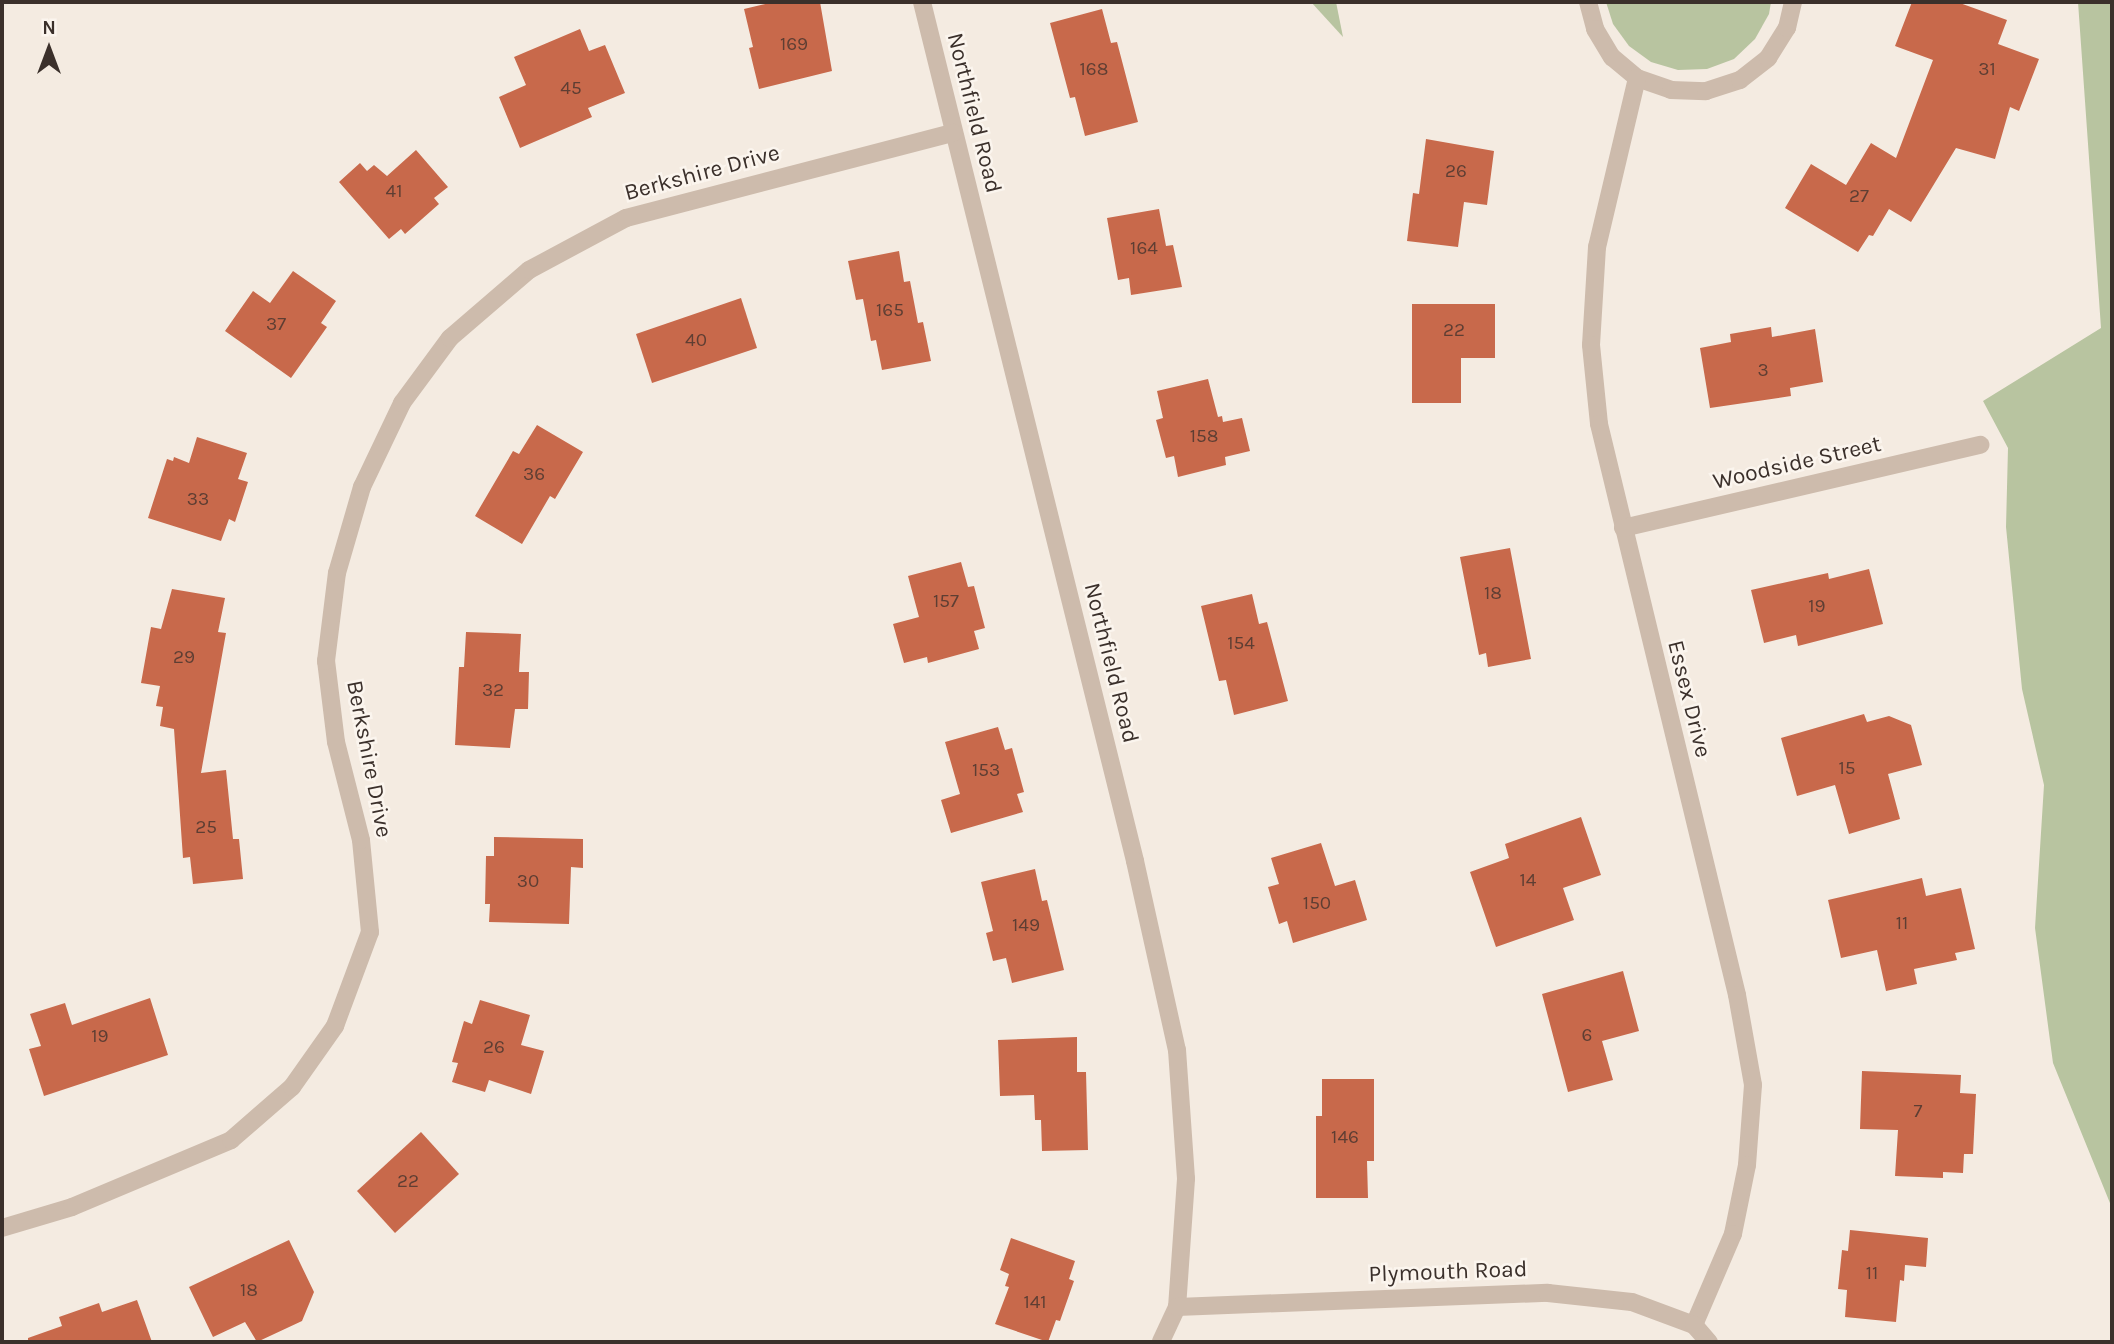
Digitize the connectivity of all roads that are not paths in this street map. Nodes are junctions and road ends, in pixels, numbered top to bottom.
1 (922, 2) edge
2 (1588, 2) edge
3 (1793, 2) edge
4 (1637, 78) junction
5 (953, 133) junction
6 (1981, 445) dead end
7 (1623, 528) junction
8 (2, 1228) edge
9 (1177, 1307) junction
10 (1694, 1325) junction
11 (1161, 1342) edge
12 (1709, 1342) edge

1 - 5 street, Northfield Road
2 - 4 street
3 - 4 street
4 - 7 street, Essex Drive
5 - 8 street, Berkshire Drive
5 - 9 street, Northfield Road
6 - 7 street, Woodside Street
7 - 10 street, Essex Drive
9 - 10 street, Plymouth Road
9 - 11 street, Northfield Road
10 - 12 street, Plymouth Road

